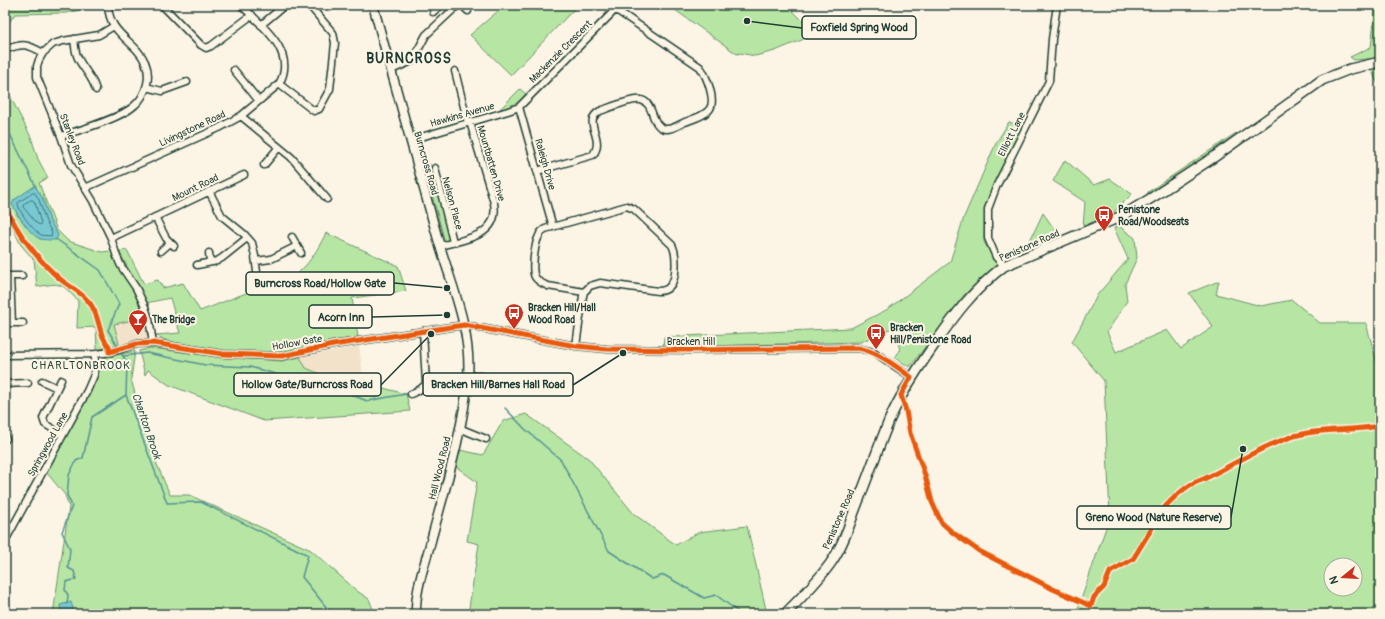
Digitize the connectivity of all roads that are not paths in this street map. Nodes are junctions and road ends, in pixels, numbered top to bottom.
1 (108, 5) edge
2 (241, 5) edge
3 (285, 5) edge
4 (309, 5) edge
5 (373, 5) edge
6 (458, 5) edge
7 (462, 5) edge
8 (609, 5) edge
9 (1057, 5) edge
10 (164, 6) edge
11 (439, 6) edge
12 (616, 9) junction
13 (468, 11) dead end
14 (433, 12) dead end
15 (252, 15) junction
16 (261, 25) junction
17 (114, 26) junction
18 (74, 39) junction
19 (7, 49) dead end
20 (43, 53) junction
21 (1380, 62) edge
22 (234, 70) dead end
23 (391, 70) junction
24 (455, 71) dead end
25 (187, 82) dead end
26 (279, 84) junction
27 (97, 85) dead end
28 (146, 87) junction
29 (259, 101) junction
30 (519, 106) junction
31 (241, 116) junction
32 (469, 123) junction
33 (61, 136) junction
34 (411, 140) junction
35 (279, 147) junction
36 (264, 165) dead end
37 (435, 168) dead end
38 (537, 171) junction
39 (244, 175) dead end
40 (85, 188) junction
41 (209, 191) junction
42 (327, 199) dead end
43 (155, 217) junction
44 (553, 227) junction
45 (292, 237) dead end
46 (111, 238) junction
47 (247, 238) junction
48 (453, 242) junction
49 (296, 246) junction
50 (440, 246) junction
51 (161, 251) dead end
52 (209, 253) dead end
53 (301, 253) dead end
54 (256, 261) junction
55 (210, 262) junction
56 (197, 265) dead end
57 (1004, 266) junction
58 (257, 272) dead end
59 (8, 276) edge
60 (22, 276) dead end
61 (584, 292) junction
62 (8, 323) edge
63 (23, 323) dead end
64 (464, 325) junction
65 (423, 331) junction
66 (153, 343) junction
67 (576, 346) junction
68 (95, 354) junction
69 (5, 356) edge
70 (468, 375) junction
71 (912, 377) junction
72 (61, 380) dead end
73 (500, 380) dead end
74 (42, 381) dead end
75 (28, 383) dead end
76 (5, 384) edge
77 (57, 388) junction
78 (411, 394) dead end
79 (459, 428) junction
80 (63, 435) junction
81 (486, 439) dead end
82 (5, 541) edge
83 (416, 614) edge
84 (785, 614) edge

1 - 17 street
2 - 15 street
3 - 16 street
4 - 26 street
5 - 23 main road, Burncross Road
6 - 23 street
7 - 13 street
8 - 12 street
9 - 57 street, Elliott Lane
10 - 15 street
11 - 14 street
12 - 30 street, Mackenzie Crescent
12 - 38 street
15 - 16 street
16 - 26 street
17 - 18 street
17 - 28 street
18 - 20 street
18 - 27 street
19 - 20 street
20 - 33 street, Stanley Road
21 - 57 highway, Penistone Road
22 - 29 street
23 - 34 main road, Burncross Road
24 - 32 street, Mountbatten Drive
25 - 28 street
26 - 29 street
28 - 33 street
29 - 31 street
30 - 32 street, Hawkins Avenue
30 - 38 street, Raleigh Drive
31 - 35 street, Livingstone Road
31 - 40 street, Livingstone Road
32 - 34 street, Hawkins Avenue
32 - 48 street, Mountbatten Drive
33 - 40 street, Stanley Road
34 - 50 main road, Burncross Road
35 - 36 street
35 - 42 street, Livingstone Road
37 - 48 street, Nelson Place
38 - 44 street, Raleigh Drive
39 - 41 street, Mount Road
40 - 46 street, Stanley Road
41 - 43 street, Mount Road
41 - 47 street
43 - 46 street, Mount Road
43 - 51 street
44 - 61 street
44 - 61 street
45 - 49 street
46 - 66 street, Stanley Road
47 - 54 street
47 - 55 street
48 - 50 street, Mountbatten Drive
49 - 53 street
49 - 54 street
50 - 64 main road, Burncross Road
52 - 55 street
54 - 58 street
55 - 56 street
57 - 71 highway, Penistone Road
59 - 60 street
59 - 62 street
61 - 67 street
62 - 63 street
64 - 65 street, Hollow Gate
64 - 67 street, Bracken Hill
64 - 70 main road, Hall Wood Road
65 - 66 street, Hollow Gate
65 - 78 street
66 - 68 street, Hollow Gate
67 - 71 street, Bracken Hill
68 - 69 street, Hollow Gate
68 - 80 street, Springwood Lane
70 - 73 street
70 - 79 main road, Hall Wood Road
71 - 84 highway, Penistone Road
72 - 77 street
74 - 77 street
75 - 76 street
77 - 80 street
79 - 81 street
79 - 83 main road, Hall Wood Road
80 - 82 street, Springwood Lane

